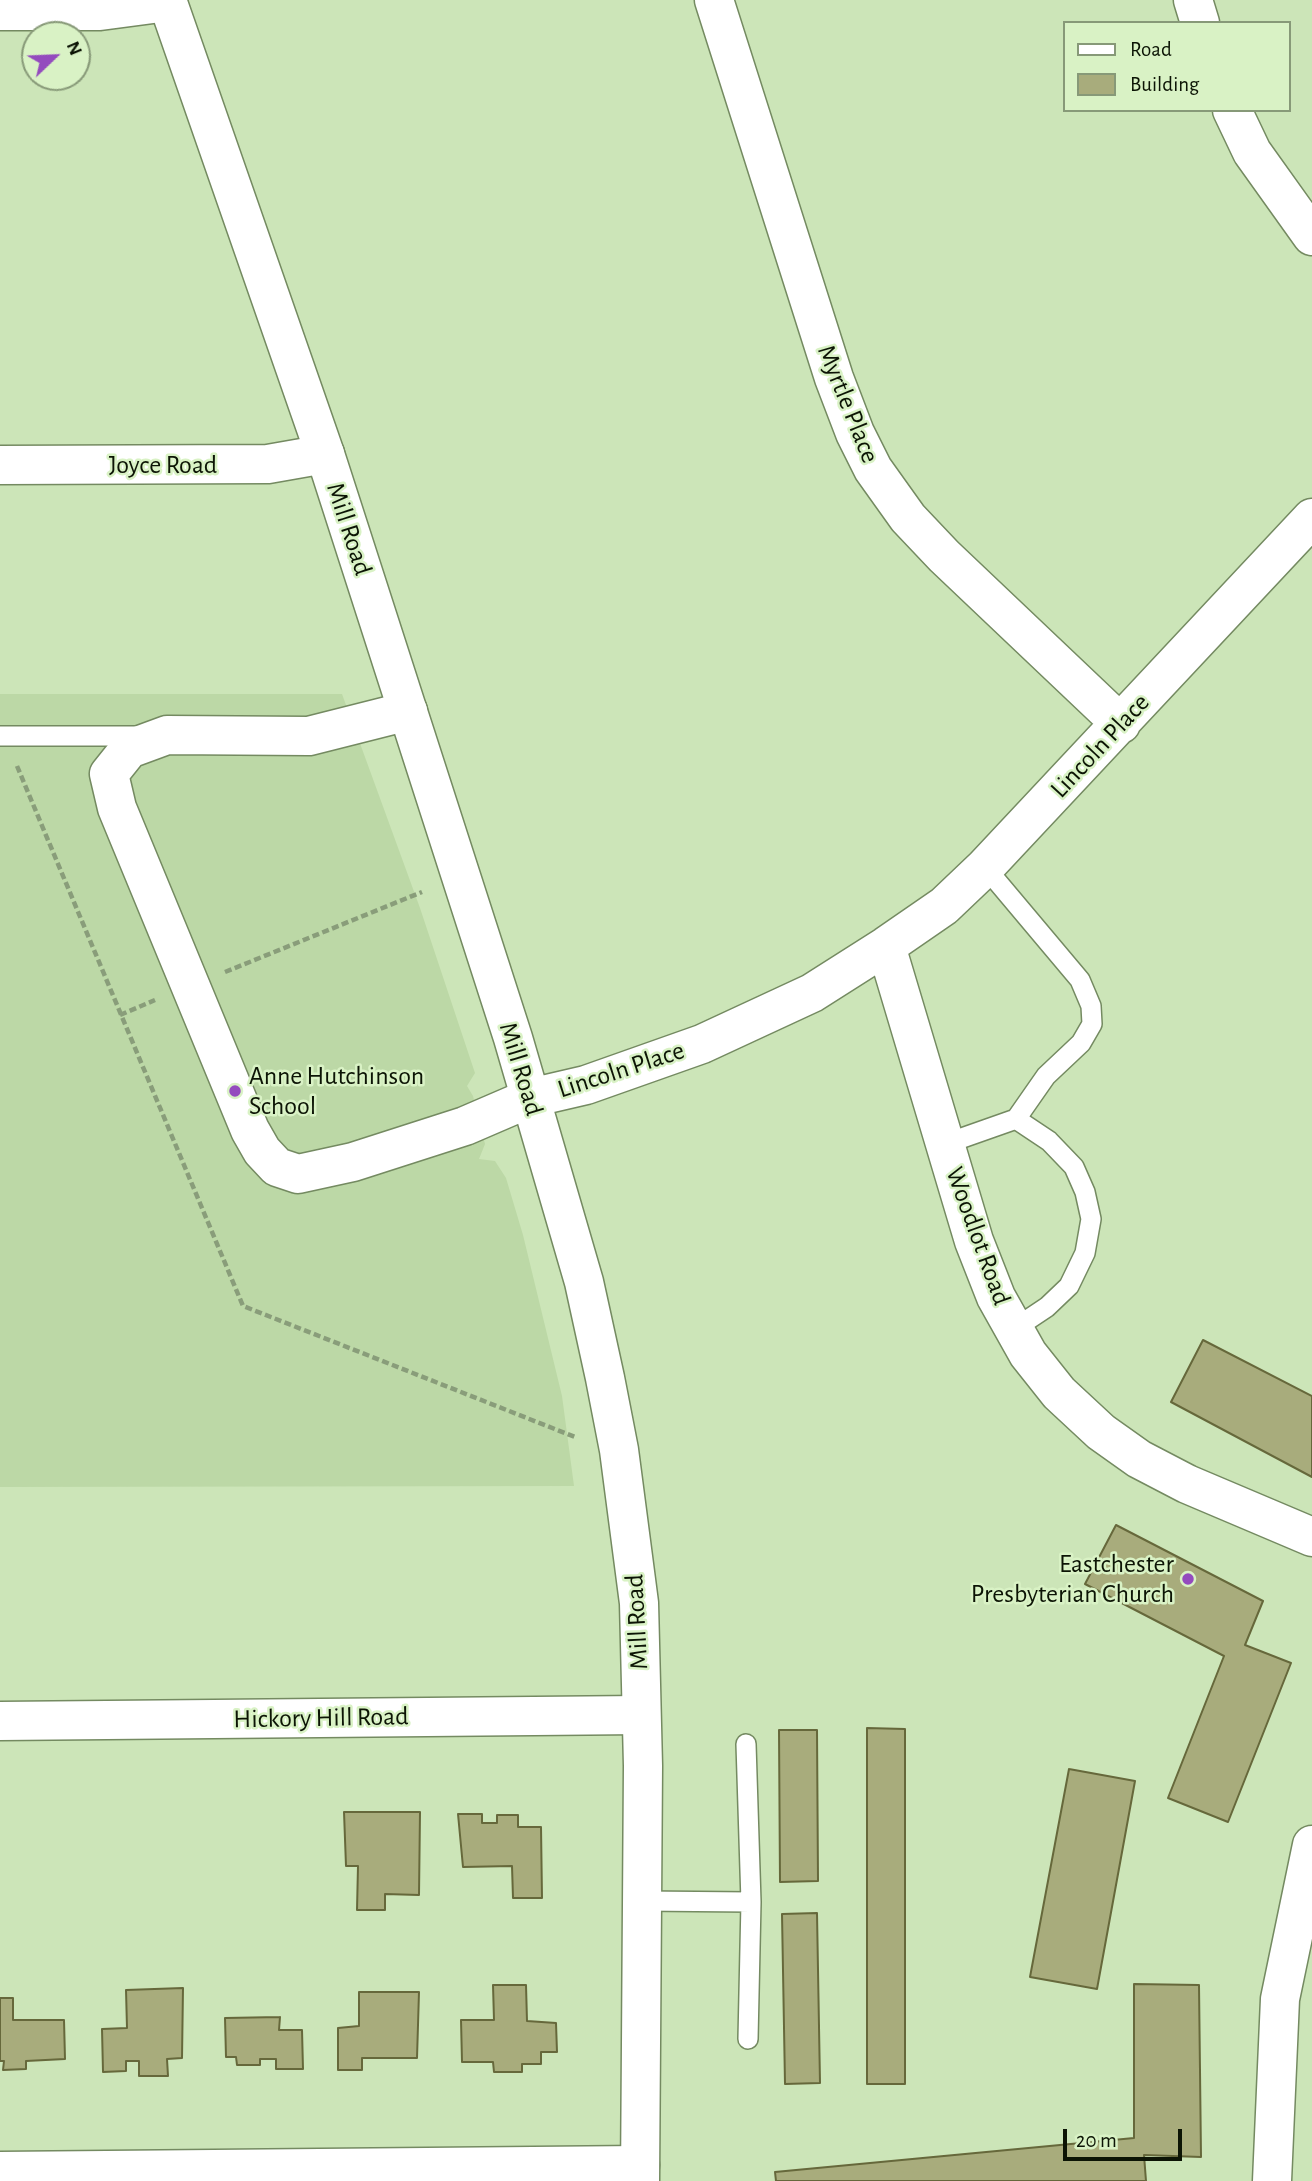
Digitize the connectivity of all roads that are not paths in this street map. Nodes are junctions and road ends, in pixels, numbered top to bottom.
1 (714, 0) edge
2 (1193, 0) edge
3 (167, 1) edge
4 (0, 12) edge
5 (1199, 21) edge
6 (1233, 112) edge
7 (1312, 236) edge
8 (325, 454) junction
9 (0, 465) edge
10 (1312, 518) edge
11 (408, 711) junction
12 (1121, 724) junction
13 (0, 736) edge
14 (167, 736) junction
15 (985, 867) junction
16 (886, 946) junction
17 (530, 1098) junction
18 (1016, 1119) junction
19 (945, 1144) junction
20 (1014, 1329) junction
21 (1312, 1537) edge
22 (641, 1716) junction
23 (0, 1721) edge
24 (746, 1744) dead end
25 (1312, 1845) edge
26 (641, 1901) junction
27 (751, 1902) junction
28 (748, 2039) dead end
29 (0, 2171) edge
30 (640, 2173) edge
31 (1272, 2181) edge

1 - 12 street, Myrtle Place
2 - 5 street
3 - 4 street
3 - 8 street, Mill Road
6 - 7 street
8 - 9 street, Joyce Road
8 - 11 street, Mill Road
10 - 12 street, Lincoln Place
11 - 14 street, Lincoln Place
11 - 17 street, Mill Road
12 - 15 street, Lincoln Place
13 - 14 lane
14 - 17 street, Lincoln Place
15 - 16 street, Lincoln Place
15 - 18 lane
16 - 17 street, Lincoln Place
16 - 19 street, Woodlot Road
17 - 22 street, Mill Road
18 - 19 lane
18 - 20 lane
19 - 20 street, Woodlot Road
20 - 21 street, Woodlot Road
22 - 23 street, Hickory Hill Road
22 - 26 street, Mill Road
24 - 27 lane
25 - 31 street
26 - 27 lane
26 - 30 street, Mill Road
27 - 28 lane
29 - 30 street

